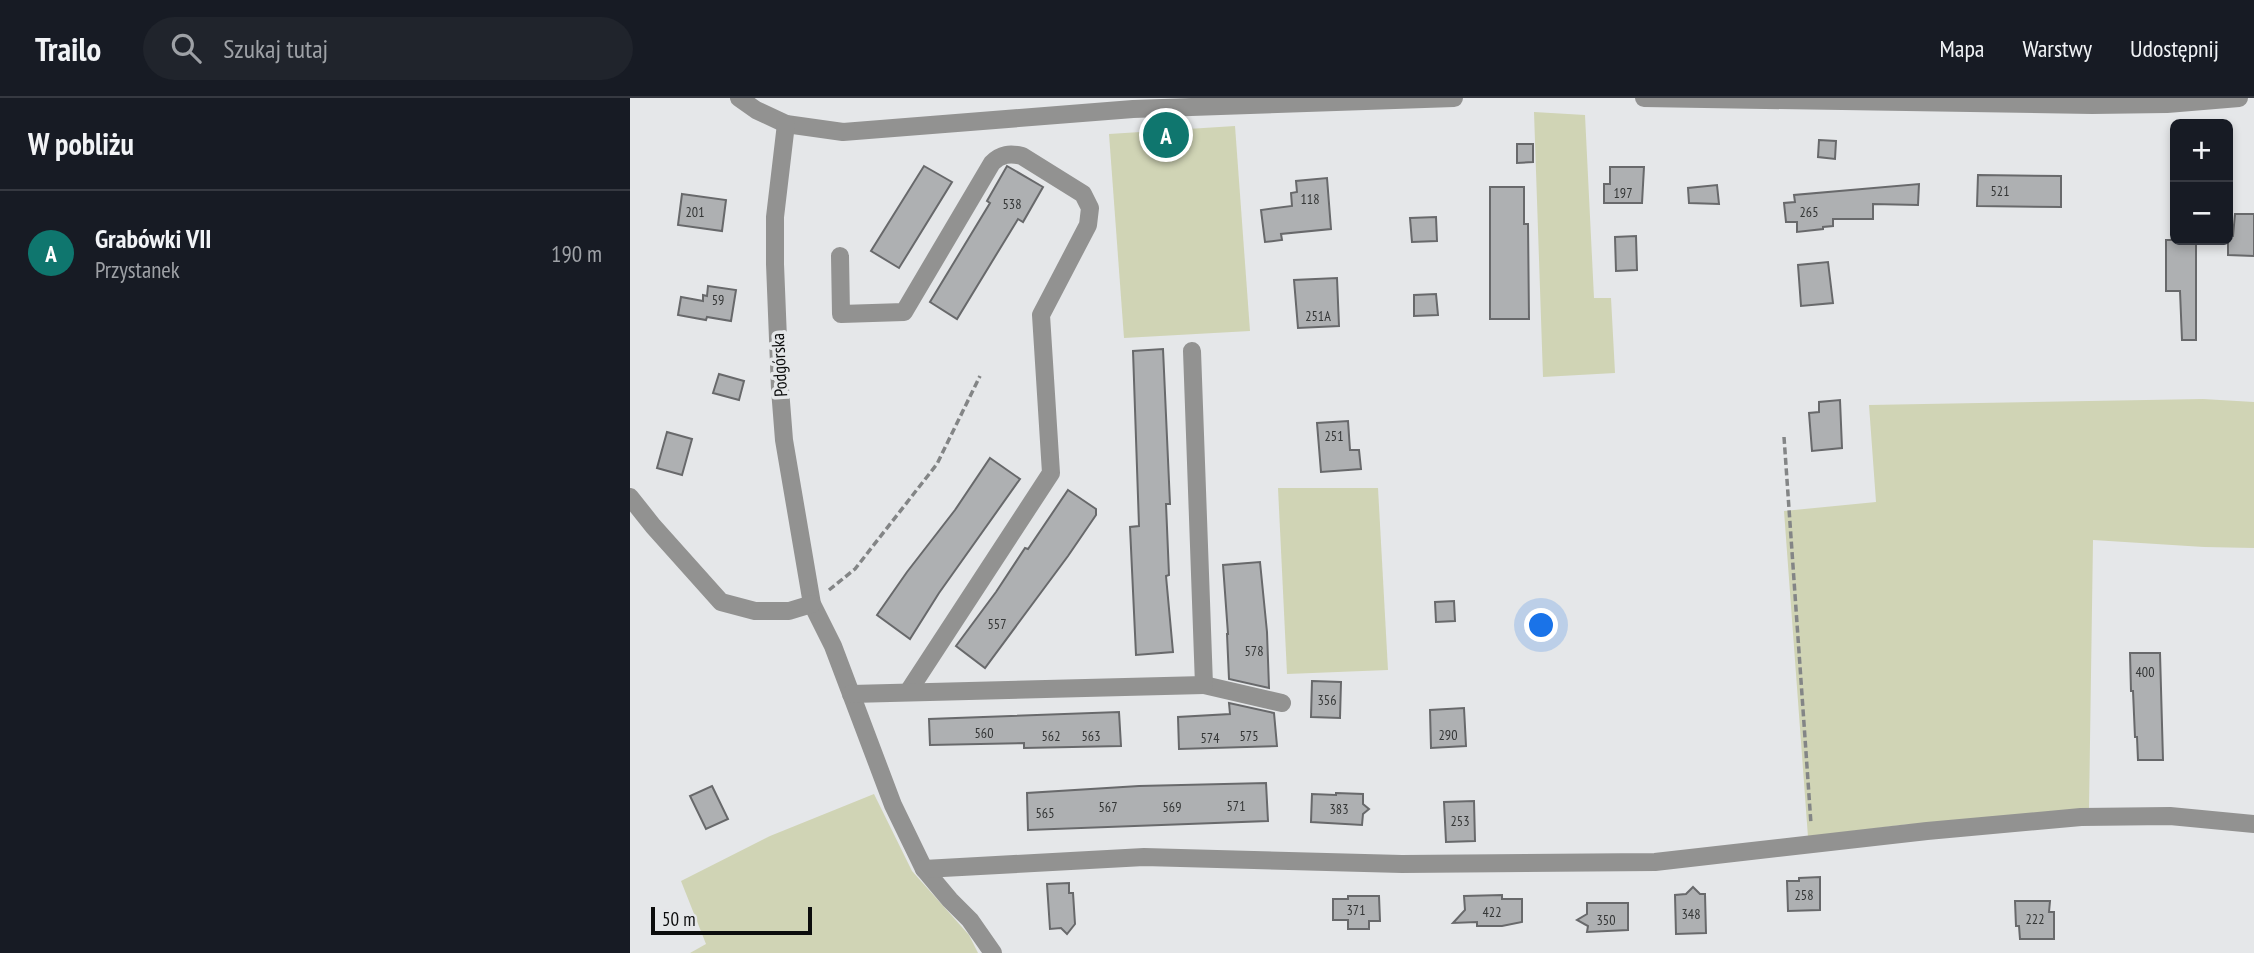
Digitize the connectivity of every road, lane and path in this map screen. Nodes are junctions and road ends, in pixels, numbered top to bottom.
1 (739, 98) edge
2 (1454, 98) edge
3 (1644, 98) edge
4 (2239, 98) edge
5 (786, 124) junction
6 (840, 256) dead end
7 (1192, 351) dead end
8 (980, 376) dead end
9 (1784, 437) dead end
10 (630, 497) edge
11 (811, 604) junction
12 (1204, 685) junction
13 (908, 692) junction
14 (851, 694) junction
15 (1282, 703) dead end
16 (2254, 824) edge
17 (1813, 844) junction
18 (925, 869) junction
19 (993, 953) edge

1 - 5 street
2 - 5 street
3 - 4 street
5 - 11 street, Podgórska
6 - 13 street
7 - 12 street
8 - 11 path
9 - 17 path
10 - 11 street
11 - 14 street, Podgórska
12 - 13 street
12 - 15 street
13 - 14 street
14 - 18 street, Podgórska
16 - 17 street
17 - 18 street
18 - 19 street, Podgórska

